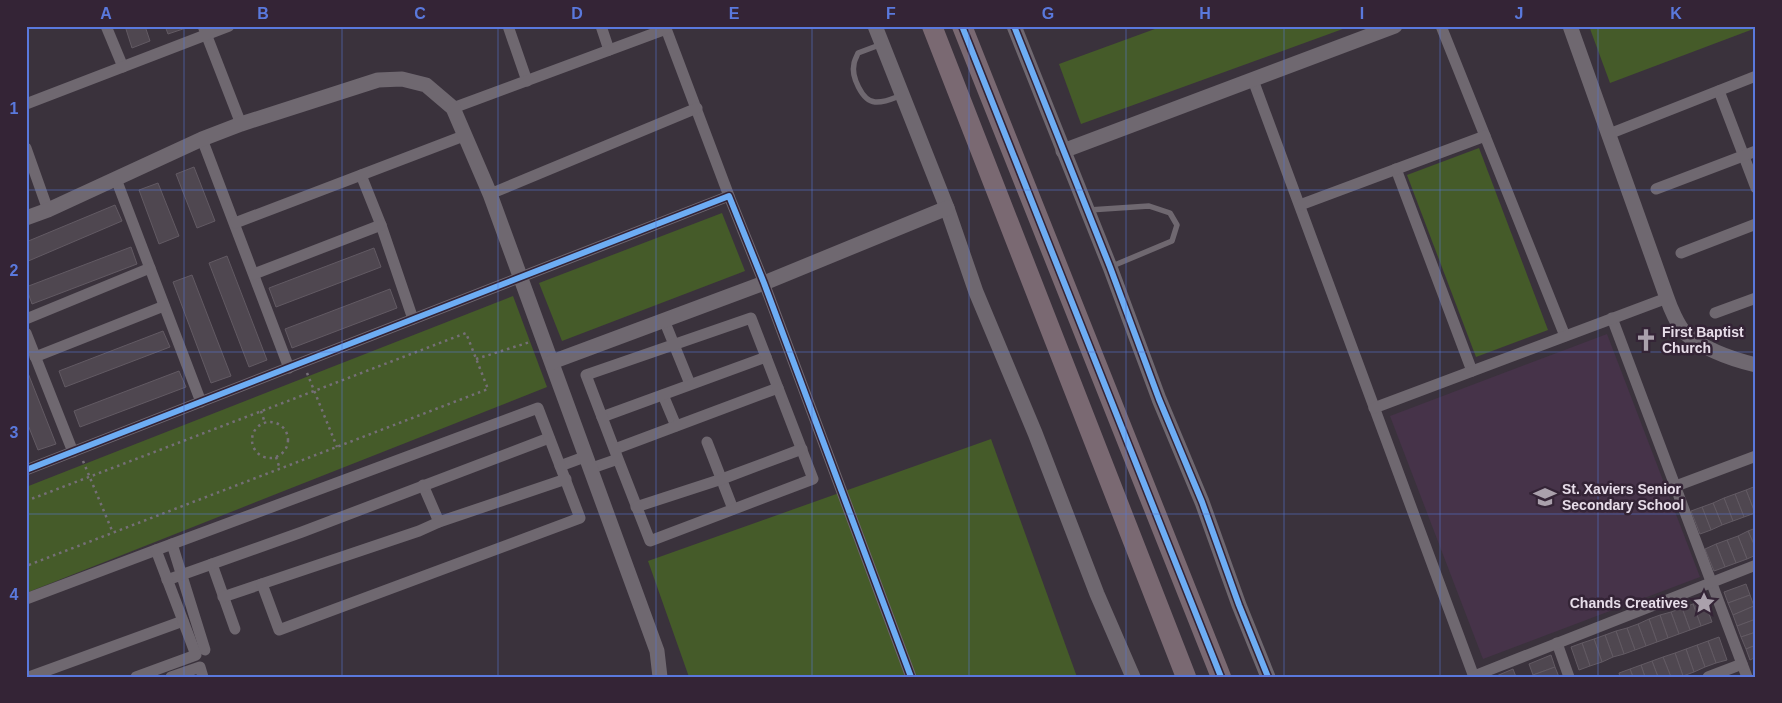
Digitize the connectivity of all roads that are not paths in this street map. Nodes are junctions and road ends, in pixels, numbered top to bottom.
1 (106, 26) edge
2 (229, 26) edge
3 (508, 26) edge
4 (601, 26) edge
5 (875, 26) edge
6 (932, 26) edge
7 (962, 26) edge
8 (1014, 26) edge
9 (1395, 26) edge
10 (1441, 26) edge
11 (1570, 26) edge
12 (665, 28) edge
13 (205, 31) edge
14 (882, 44) junction
15 (609, 50) junction
16 (123, 67) junction
17 (1756, 76) edge
18 (1253, 80) junction
19 (527, 81) junction
20 (1719, 90) junction
21 (902, 95) junction
22 (26, 104) edge
23 (454, 108) junction
24 (697, 108) junction
25 (241, 124) junction
26 (1609, 134) junction
27 (466, 135) junction
28 (1484, 136) junction
29 (202, 139) junction
30 (26, 148) edge
31 (1063, 151) junction
32 (1756, 151) edge
33 (1744, 156) junction
34 (1396, 169) junction
35 (361, 175) junction
36 (116, 180) junction
37 (1756, 188) edge
38 (1656, 189) dead end
39 (490, 194) junction
40 (729, 196) junction
41 (1300, 205) junction
42 (947, 208) junction
43 (48, 210) junction
44 (1087, 210) junction
45 (26, 218) edge
46 (235, 223) junction
47 (1756, 224) edge
48 (381, 225) junction
49 (1681, 253) dead end
50 (1110, 267) junction
51 (150, 268) junction
52 (254, 274) junction
53 (520, 277) junction
54 (764, 283) junction
55 (1667, 298) junction
56 (1756, 298) edge
57 (164, 306) junction
58 (1715, 313) dead end
59 (1612, 318) junction
60 (26, 319) edge
61 (413, 319) junction
62 (664, 320) junction
63 (26, 333) edge
64 (1565, 336) junction
65 (673, 345) junction
66 (35, 357) junction
67 (766, 357) junction
68 (552, 362) junction
69 (1756, 365) edge
70 (289, 368) junction
71 (1472, 371) junction
72 (690, 384) junction
73 (778, 388) junction
74 (663, 395) junction
75 (201, 402) junction
76 (1374, 408) junction
77 (602, 417) junction
78 (676, 426) junction
79 (549, 438) junction
80 (707, 442) dead end
81 (802, 449) junction
82 (76, 451) junction
83 (616, 454) junction
84 (1756, 456) edge
85 (589, 462) junction
86 (560, 466) junction
87 (26, 470) edge
88 (722, 479) junction
89 (566, 480) junction
90 (423, 485) junction
91 (1676, 486) junction
92 (636, 507) junction
93 (733, 509) junction
94 (439, 522) junction
95 (172, 544) junction
96 (156, 550) junction
97 (212, 564) junction
98 (1756, 564) edge
99 (181, 575) junction
100 (168, 580) junction
101 (1711, 582) junction
102 (262, 584) junction
103 (223, 597) junction
104 (26, 599) edge
105 (183, 621) junction
106 (234, 630) dead end
107 (1557, 643) junction
108 (205, 650) dead end
109 (1742, 664) junction
110 (1474, 676) edge
111 (29, 677) edge
112 (136, 677) edge
113 (171, 677) edge
114 (203, 677) edge
115 (660, 677) edge
116 (912, 677) edge
117 (1133, 677) edge
118 (1186, 677) edge
119 (1221, 677) edge
120 (1268, 677) edge
121 (1569, 677) edge
122 (1708, 677) edge
123 (1748, 677) edge

1 - 16 street
2 - 13 street
3 - 19 street
4 - 15 street
5 - 14 street
6 - 118 highway
7 - 119 highway
8 - 31 street
9 - 18 street
10 - 28 street
11 - 26 street
12 - 15 street
12 - 24 street
13 - 16 street
13 - 25 street
14 - 21 street
14 - 21 lane
15 - 19 street
16 - 22 street
17 - 20 street
18 - 31 street
18 - 41 street
19 - 23 street
20 - 26 street
20 - 33 street
21 - 42 street
23 - 25 street
23 - 27 street
24 - 39 street
24 - 40 street
25 - 29 street
26 - 55 street
27 - 35 street
27 - 39 street
28 - 34 street
28 - 64 street
29 - 36 street
29 - 46 street
30 - 43 street
31 - 44 street
32 - 33 street
33 - 37 street
33 - 38 street
34 - 41 street
34 - 71 street
35 - 46 street
35 - 48 street
36 - 43 street
36 - 51 street
39 - 53 street
40 - 53 street
40 - 54 street
41 - 76 street
42 - 54 street
42 - 117 street
43 - 45 street
44 - 50 street
44 - 50 lane
46 - 52 street
47 - 49 street
48 - 52 street
48 - 61 street
50 - 120 street
51 - 57 street
51 - 60 street
52 - 70 street
53 - 61 street
53 - 68 street
54 - 62 street
54 - 116 street
55 - 59 street
55 - 69 street
56 - 58 street
57 - 66 street
57 - 75 street
59 - 64 street
59 - 91 street
61 - 70 street
62 - 65 street
62 - 68 street
63 - 66 street
64 - 71 street
65 - 67 street
65 - 72 street
65 - 77 street
66 - 82 street
67 - 72 street
67 - 73 street
68 - 85 street
70 - 75 street
71 - 76 street
72 - 74 street
73 - 78 street
73 - 81 street
74 - 77 street
74 - 78 street
75 - 82 street
76 - 110 street
77 - 83 street
78 - 83 street
79 - 86 street
79 - 90 street
79 - 95 street
80 - 88 street
81 - 88 street
81 - 93 street
82 - 87 street
83 - 85 street
83 - 92 street
84 - 91 street
85 - 86 street
85 - 115 street
86 - 89 street
88 - 92 street
88 - 93 street
89 - 94 street
89 - 102 street
90 - 94 street
90 - 97 street
91 - 101 street
92 - 93 street
94 - 102 street
95 - 96 street
95 - 99 street
96 - 100 street
96 - 104 street
97 - 99 street
97 - 103 street
98 - 101 street
99 - 100 street
99 - 108 street
100 - 105 street
101 - 107 street
101 - 109 street
102 - 103 street
103 - 106 street
105 - 111 street
105 - 112 street
107 - 110 street
107 - 121 street
109 - 122 street
109 - 123 street
113 - 114 street

